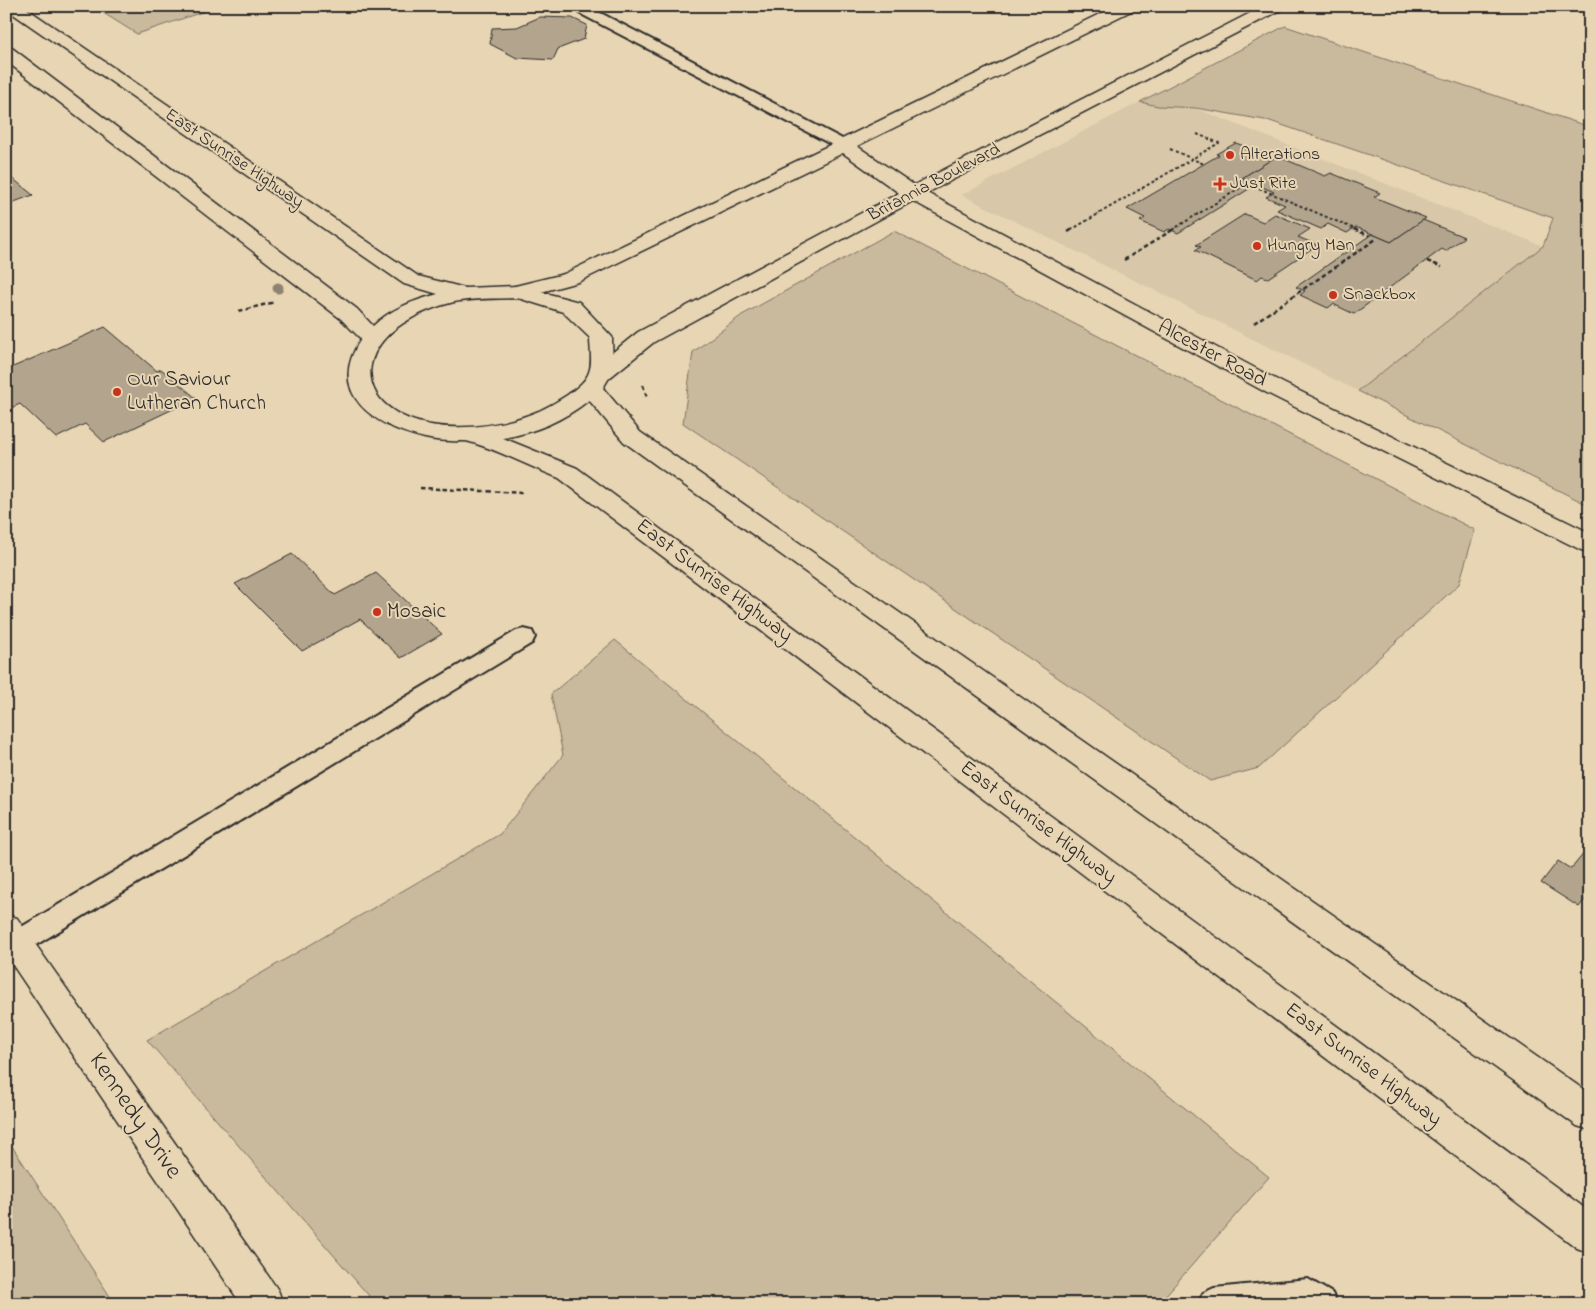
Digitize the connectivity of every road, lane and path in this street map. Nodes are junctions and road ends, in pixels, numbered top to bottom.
1 (12, 6) edge
2 (1130, 6) edge
3 (1277, 6) edge
4 (584, 10) dead end
5 (6, 52) edge
6 (1197, 134) dead end
7 (845, 146) junction
8 (1170, 149) dead end
9 (1192, 159) junction
10 (1204, 164) dead end
11 (1248, 184) dead end
12 (1254, 186) dead end
13 (914, 194) junction
14 (1068, 232) dead end
15 (1370, 236) dead end
16 (1376, 239) dead end
17 (1124, 260) dead end
18 (1427, 261) dead end
19 (1442, 267) dead end
20 (519, 292) junction
21 (465, 294) junction
22 (1254, 323) dead end
23 (372, 338) junction
24 (595, 381) junction
25 (474, 435) junction
26 (1590, 544) edge
27 (524, 637) dead end
28 (12, 936) edge
29 (1590, 1114) edge
30 (1590, 1234) edge
31 (264, 1304) edge
32 (1214, 1304) edge
33 (1321, 1304) edge

1 - 21 main road, East Sunrise Highway
2 - 7 main road
3 - 13 main road, Britannia Boulevard
4 - 7 lane
5 - 23 main road
6 - 9 path
7 - 13 main road, Alcester Road
7 - 20 main road
8 - 9 path
9 - 10 path
9 - 14 path
11 - 17 path
12 - 15 path
13 - 24 main road, Britannia Boulevard
13 - 26 main road, Alcester Road
16 - 22 path
18 - 19 path
20 - 21 main road
20 - 24 main road
21 - 23 main road
23 - 25 main road
24 - 25 main road, Britannia Boulevard
24 - 29 main road
25 - 30 main road, East Sunrise Highway
27 - 28 lane
28 - 31 main road, Kennedy Drive
32 - 33 lane

